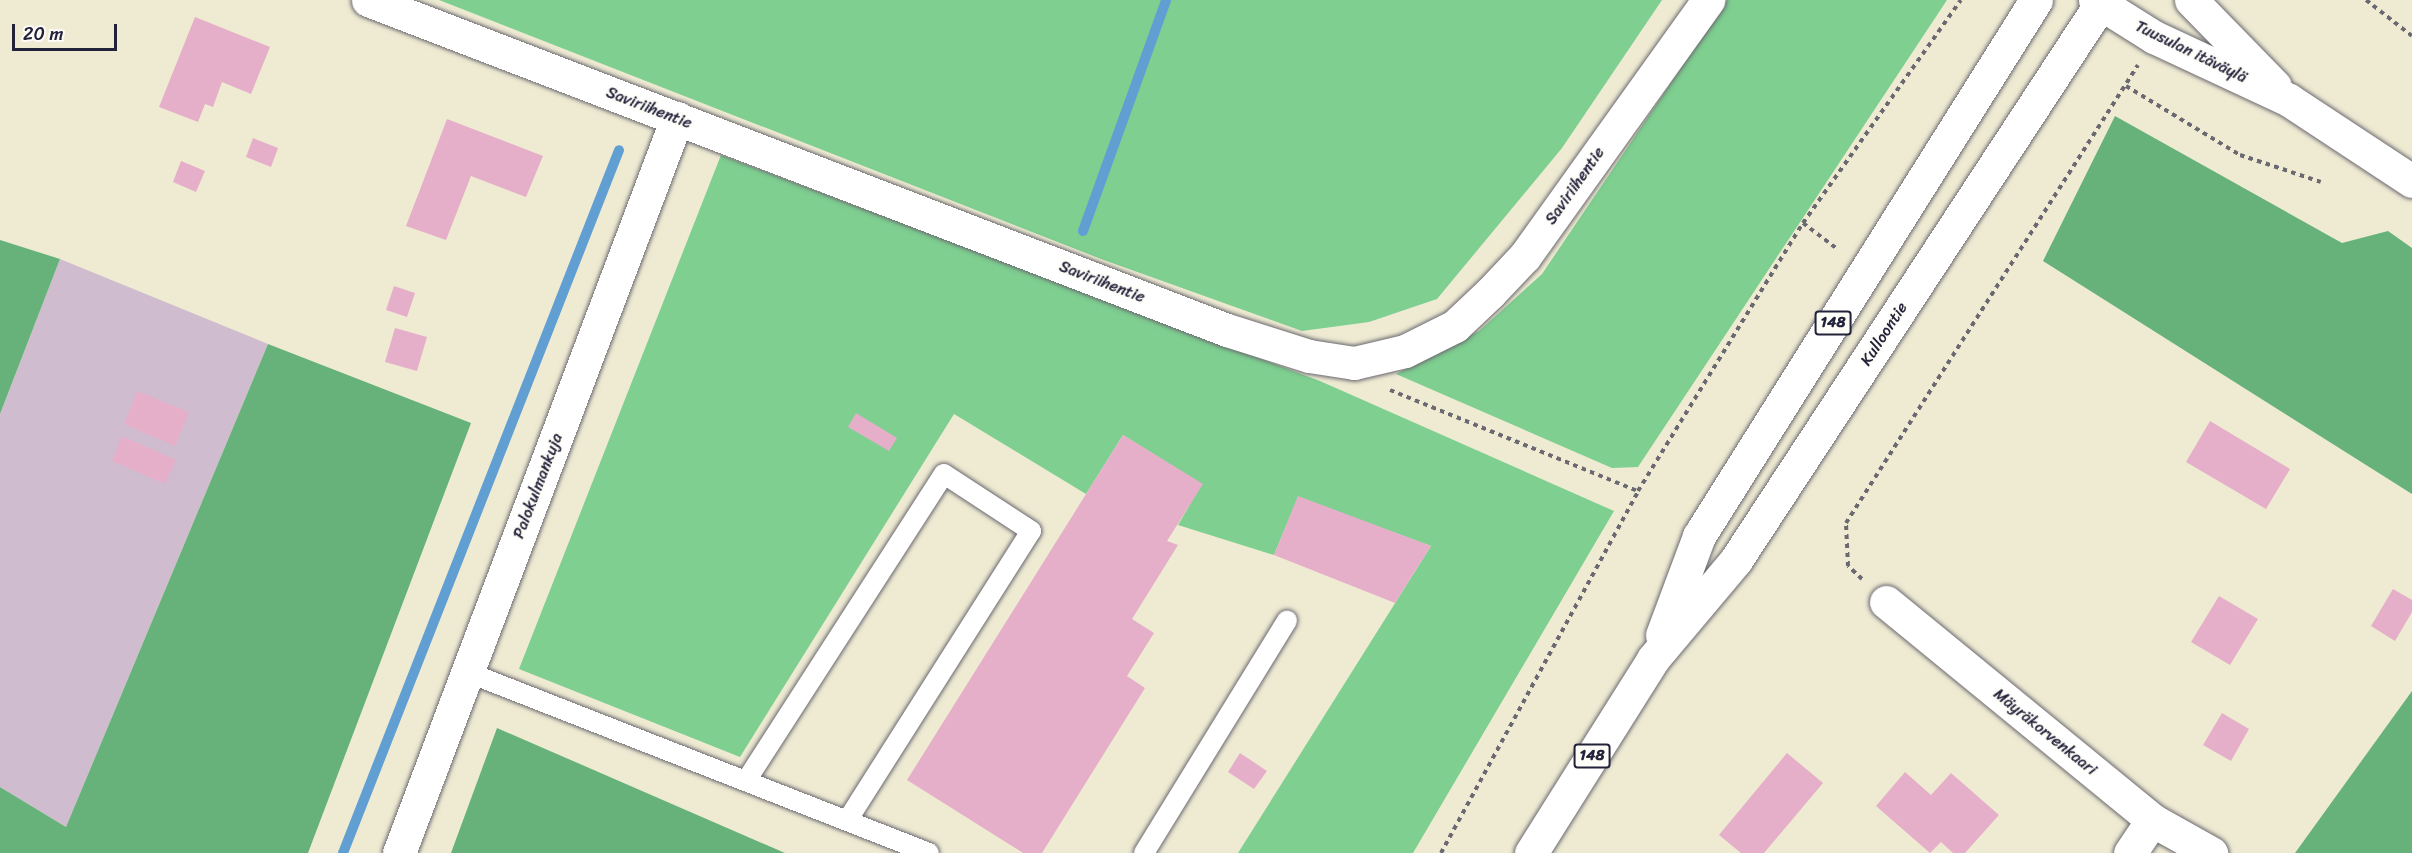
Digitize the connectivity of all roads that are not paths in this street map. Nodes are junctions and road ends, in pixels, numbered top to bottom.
1 (368, 0) edge
2 (1708, 0) edge
3 (2036, 0) edge
4 (2191, 0) edge
5 (2100, 1) edge
6 (2289, 100) junction
7 (677, 118) junction
8 (2412, 181) edge
9 (1886, 602) road end
10 (1287, 621) dead end
11 (1653, 659) junction
12 (467, 672) junction
13 (746, 781) junction
14 (2152, 820) junction
15 (847, 821) junction
16 (399, 853) edge
17 (929, 853) edge
18 (1144, 853) edge
19 (1531, 853) edge
20 (2130, 853) edge
21 (2211, 853) edge

1 - 7 street, Saviriihentie
2 - 7 street, Saviriihentie
3 - 11 street, Kulloontie / 148
4 - 6 street, Tuusulan itäväylä
5 - 6 street, Tuusulan itäväylä
5 - 11 street, Kulloontie / 148
6 - 8 street, Tuusulan itäväylä
7 - 12 street, Palokulmankuja
9 - 14 street, Mäyräkorvenkaari
10 - 18 lane
11 - 19 street, Kulloontie / 148
12 - 13 lane
12 - 16 street, Palokulmankuja
13 - 15 lane
13 - 15 lane
14 - 20 street
14 - 21 street, Mäyräkorvenkaari
15 - 17 lane

